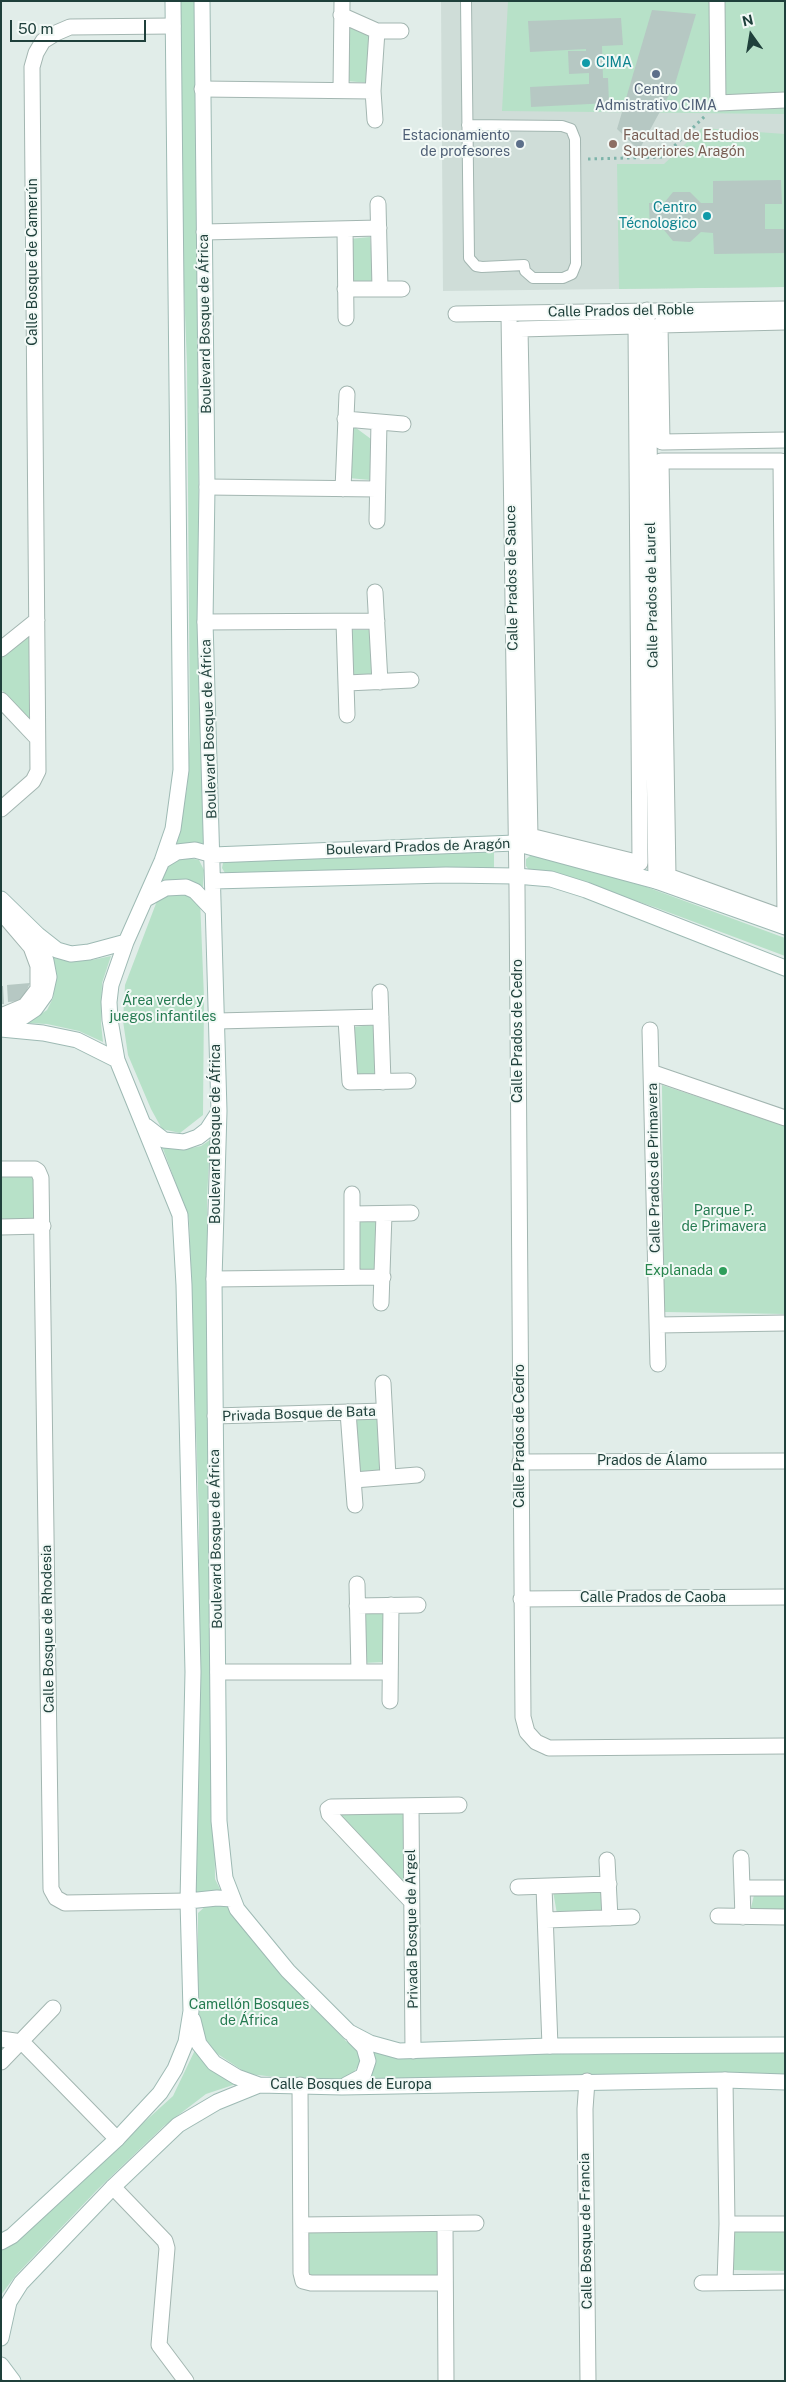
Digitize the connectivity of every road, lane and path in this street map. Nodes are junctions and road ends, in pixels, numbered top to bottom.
1 (173, 1) edge
2 (202, 1) edge
3 (466, 1) edge
4 (717, 1) edge
5 (342, 9) edge
6 (173, 26) junction
7 (377, 31) junction
8 (401, 31) dead end
9 (202, 89) junction
10 (341, 90) junction
11 (373, 91) junction
12 (785, 100) edge
13 (718, 103) junction
14 (375, 120) dead end
15 (467, 125) junction
16 (575, 160) junction
17 (378, 204) dead end
18 (379, 228) junction
19 (346, 229) junction
20 (204, 232) junction
21 (380, 288) junction
22 (345, 289) junction
23 (402, 289) dead end
24 (785, 309) edge
25 (647, 310) junction
26 (456, 314) dead end
27 (509, 314) junction
28 (346, 318) dead end
29 (785, 322) edge
30 (636, 326) joint
31 (347, 394) dead end
32 (345, 419) junction
33 (379, 422) junction
34 (403, 424) dead end
35 (785, 440) edge
36 (785, 451) edge
37 (655, 457) junction
38 (207, 487) junction
39 (343, 489) junction
40 (377, 490) junction
41 (377, 521) dead end
42 (375, 592) dead end
43 (36, 620) junction
44 (377, 621) junction
45 (205, 622) junction
46 (344, 622) junction
47 (1, 649) edge
48 (411, 680) dead end
49 (380, 682) junction
50 (347, 683) junction
51 (1, 700) edge
52 (347, 715) dead end
53 (37, 738) junction
54 (1, 809) edge
55 (515, 843) junction
56 (213, 855) junction
57 (162, 861) junction
58 (516, 876) junction
59 (656, 880) junction
60 (213, 882) junction
61 (1, 899) edge
62 (146, 899) junction
63 (213, 910) junction
64 (1, 912) edge
65 (785, 927) edge
66 (38, 935) junction
67 (126, 942) junction
68 (785, 968) edge
69 (380, 992) dead end
70 (1, 1016) edge
71 (381, 1017) junction
72 (346, 1019) junction
73 (217, 1021) junction
74 (1, 1027) edge
75 (650, 1030) dead end
76 (117, 1060) junction
77 (651, 1072) junction
78 (408, 1081) dead end
79 (384, 1082) junction
80 (219, 1112) junction
81 (785, 1118) edge
82 (145, 1125) junction
83 (1, 1169) edge
84 (352, 1194) dead end
85 (411, 1213) dead end
86 (353, 1214) junction
87 (384, 1214) junction
88 (43, 1226) junction
89 (1, 1227) edge
90 (383, 1276) junction
91 (352, 1277) junction
92 (214, 1278) junction
93 (381, 1303) dead end
94 (785, 1323) edge
95 (658, 1325) junction
96 (658, 1364) dead end
97 (383, 1383) dead end
98 (384, 1411) junction
99 (348, 1412) junction
100 (215, 1416) junction
101 (785, 1461) edge
102 (520, 1462) junction
103 (417, 1475) dead end
104 (388, 1477) junction
105 (354, 1480) junction
106 (355, 1505) dead end
107 (357, 1584) dead end
108 (785, 1597) edge
109 (521, 1599) junction
110 (391, 1605) junction
111 (418, 1605) dead end
112 (357, 1606) junction
113 (218, 1672) junction
114 (359, 1672) junction
115 (389, 1672) junction
116 (390, 1701) dead end
117 (785, 1746) edge
118 (459, 1805) dead end
119 (411, 1806) junction
120 (741, 1858) dead end
121 (607, 1860) dead end
122 (609, 1884) junction
123 (518, 1887) dead end
124 (544, 1887) junction
125 (742, 1888) junction
126 (785, 1888) edge
127 (232, 1899) junction
128 (410, 1900) junction
129 (188, 1901) junction
130 (718, 1916) dead end
131 (632, 1917) dead end
132 (743, 1917) junction
133 (785, 1917) edge
134 (610, 1918) junction
135 (546, 1920) junction
136 (53, 2008) dead end
137 (191, 2011) junction
138 (349, 2032) junction
139 (1, 2039) edge
140 (22, 2042) junction
141 (785, 2045) edge
142 (550, 2046) junction
143 (413, 2051) junction
144 (1, 2062) edge
145 (725, 2080) junction
146 (587, 2082) junction
147 (785, 2082) edge
148 (259, 2085) junction
149 (300, 2085) junction
150 (342, 2087) junction
151 (117, 2139) junction
152 (113, 2187) junction
153 (476, 2223) dead end
154 (444, 2224) junction
155 (728, 2224) junction
156 (785, 2224) edge
157 (301, 2225) junction
158 (1, 2242) edge
159 (725, 2282) junction
160 (785, 2282) edge
161 (444, 2283) junction
162 (702, 2283) dead end
163 (5, 2304) edge
164 (1, 2338) edge
165 (1, 2365) edge
166 (13, 2381) edge
167 (186, 2381) edge
168 (446, 2381) edge
169 (588, 2381) edge

1 - 6 street, Boulevard Bosque de África
2 - 9 street, Boulevard Bosque de África
3 - 15 lane
4 - 13 street
5 - 7 street
5 - 10 street
6 - 43 street, Calle Bosque de Camerún
6 - 57 street, Boulevard Bosque de África
7 - 8 street
7 - 11 street
9 - 10 street
9 - 20 street, Boulevard Bosque de África
10 - 11 street
11 - 14 street
12 - 13 street
13 - 16 path
15 - 16 lane
15 - 16 lane
17 - 18 street
18 - 19 street
18 - 21 street
19 - 20 street
19 - 22 street
20 - 38 street, Boulevard Bosque de África
21 - 22 street
21 - 23 street
22 - 28 street
24 - 25 street, Calle Prados del Roble
25 - 27 street, Calle Prados del Roble
25 - 37 street, Calle Prados de Laurel
26 - 27 street, Calle Prados del Roble
27 - 55 street, Calle Prados de Sauce
29 - 35 street
30 - 30 street
31 - 32 street
32 - 33 street
32 - 39 street
33 - 34 street
33 - 40 street
36 - 37 street
37 - 37 street
37 - 59 street, Calle Prados de Laurel
38 - 39 street
38 - 45 street, Boulevard Bosque de África
39 - 40 street
40 - 41 street
42 - 44 street
43 - 47 street
43 - 53 street, Calle Bosque de Camerún
44 - 46 street
44 - 49 street
45 - 46 street
45 - 56 street, Boulevard Bosque de África
46 - 50 street
48 - 49 street
49 - 50 street
50 - 52 street
51 - 53 street
53 - 54 street, Calle Bosque de Camerún
55 - 56 street, Boulevard Prados de Aragón
55 - 58 street, Calle Prados de Sauce
55 - 59 street, Boulevard Prados de Aragón
56 - 57 street, Boulevard Prados de Aragón
56 - 60 street, Boulevard Bosque de África
57 - 62 street, Boulevard Bosque de África
58 - 60 street, Boulevard Prados de Aragón
58 - 68 street, Boulevard Prados de Aragón
58 - 102 street, Calle Prados de Cedro
59 - 65 street, Boulevard Prados de Aragón
60 - 63 street, Boulevard Bosque de África
61 - 66 street
62 - 63 street
62 - 67 street, Boulevard Bosque de África
63 - 73 street, Boulevard Bosque de África
64 - 70 street
66 - 67 street
66 - 74 street
67 - 76 street, Boulevard Bosque de África
69 - 71 street
71 - 72 street
71 - 79 street
72 - 73 street
72 - 79 street
73 - 80 street, Boulevard Bosque de África
74 - 76 street
75 - 77 street, Calle Prados de Primavera
76 - 82 street, Boulevard Bosque de África
77 - 81 street, Calle Prados de Primavera
77 - 95 street, Calle Prados de Primavera
78 - 79 street
80 - 82 street
80 - 92 street, Boulevard Bosque de África
82 - 129 street, Boulevard Bosque de África
83 - 88 street, Calle Bosque de Rhodesia
84 - 86 street
85 - 87 street
86 - 87 street
86 - 91 street
87 - 90 street
88 - 89 street
88 - 129 street, Calle Bosque de Rhodesia
90 - 91 street
90 - 93 street
91 - 92 street
92 - 100 street, Boulevard Bosque de África
94 - 95 street
95 - 96 street, Calle Prados de Primavera
97 - 98 street
98 - 99 street, Privada Bosque de Bata
98 - 104 street
99 - 100 street, Privada Bosque de Bata
99 - 105 street
100 - 113 street, Boulevard Bosque de África
101 - 102 street, Prados de Álamo
102 - 109 street, Calle Prados de Cedro
103 - 104 street
104 - 105 street
105 - 106 street
107 - 112 street
108 - 109 street, Calle Prados de Caoba
109 - 117 street, Calle Prados de Cedro
110 - 111 street
110 - 112 street
110 - 115 street
112 - 114 street
113 - 114 street
113 - 127 street, Boulevard Bosque de África
114 - 115 street
115 - 116 street
118 - 119 street
119 - 128 street, Privada Bosque de Argel
119 - 128 street
120 - 125 street
121 - 122 street
122 - 124 street
122 - 134 street
123 - 124 street
124 - 135 street
125 - 126 street
125 - 132 street
127 - 129 street, Calle Bosque de Rhodesia
127 - 138 street, Boulevard Bosque de África
128 - 143 street, Privada Bosque de Argel
129 - 137 street
130 - 132 street
131 - 134 street
132 - 133 street
134 - 135 street
135 - 142 street
136 - 140 street
137 - 148 street
137 - 151 street
138 - 143 street, Boulevard Bosque de África
138 - 150 street
139 - 140 street
140 - 144 street
140 - 151 street
141 - 142 street
142 - 143 street
145 - 146 street, Calle Bosques de Europa
145 - 147 street, Calle Bosques de Europa
145 - 155 street
146 - 150 street, Calle Bosques de Europa
146 - 169 street, Calle Bosque de Francia
148 - 149 street, Calle Bosques de Europa
148 - 152 street, Calle Bosques de Europa
149 - 150 street, Calle Bosques de Europa
149 - 157 street
151 - 158 street
152 - 163 street, Calle Bosques de Europa
152 - 167 street
153 - 154 street
154 - 157 street
154 - 161 street
155 - 156 street
155 - 159 street
157 - 161 street
159 - 160 street
159 - 162 street
161 - 168 street
163 - 164 street, Calle Bosques de Europa
165 - 166 street

